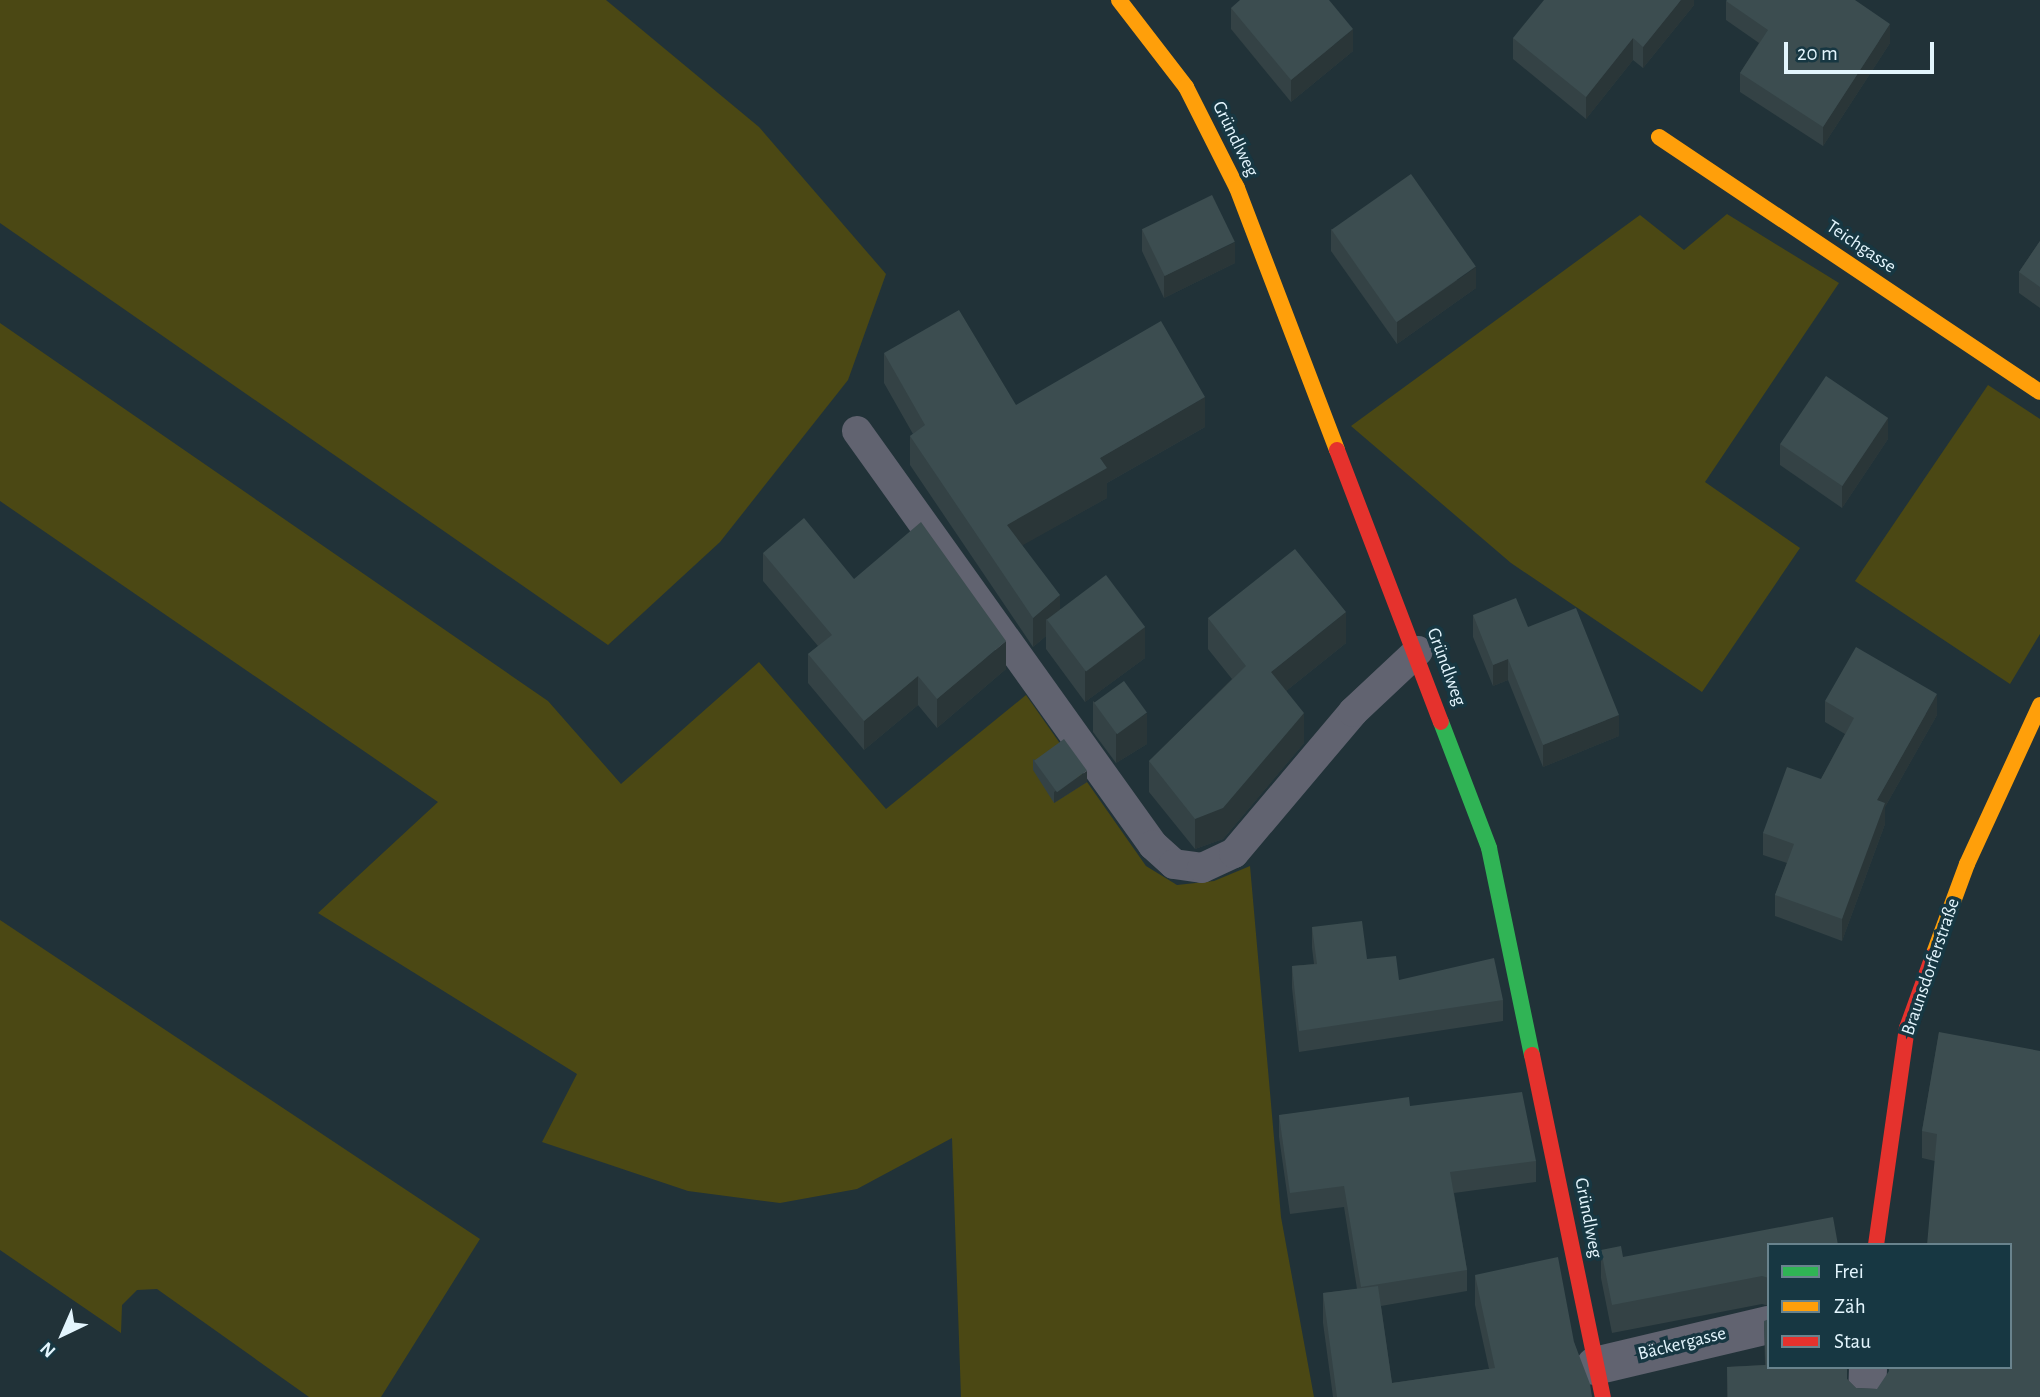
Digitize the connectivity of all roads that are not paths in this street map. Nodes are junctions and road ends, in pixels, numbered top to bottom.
1 (1119, 0) edge
2 (1659, 137) dead end
3 (2040, 393) edge
4 (858, 431) dead end
5 (1418, 651) junction
6 (2040, 705) edge
7 (1875, 1243) edge
8 (1767, 1326) edge
9 (1868, 1369) edge
10 (1599, 1382) edge
11 (1867, 1397) edge

1 - 5 street, Gründlweg
2 - 3 street, Teichgasse
4 - 5 lane
5 - 10 street, Gründlweg
6 - 7 street, Braunsdorferstraße
8 - 10 street, Bäckergasse
9 - 11 street

